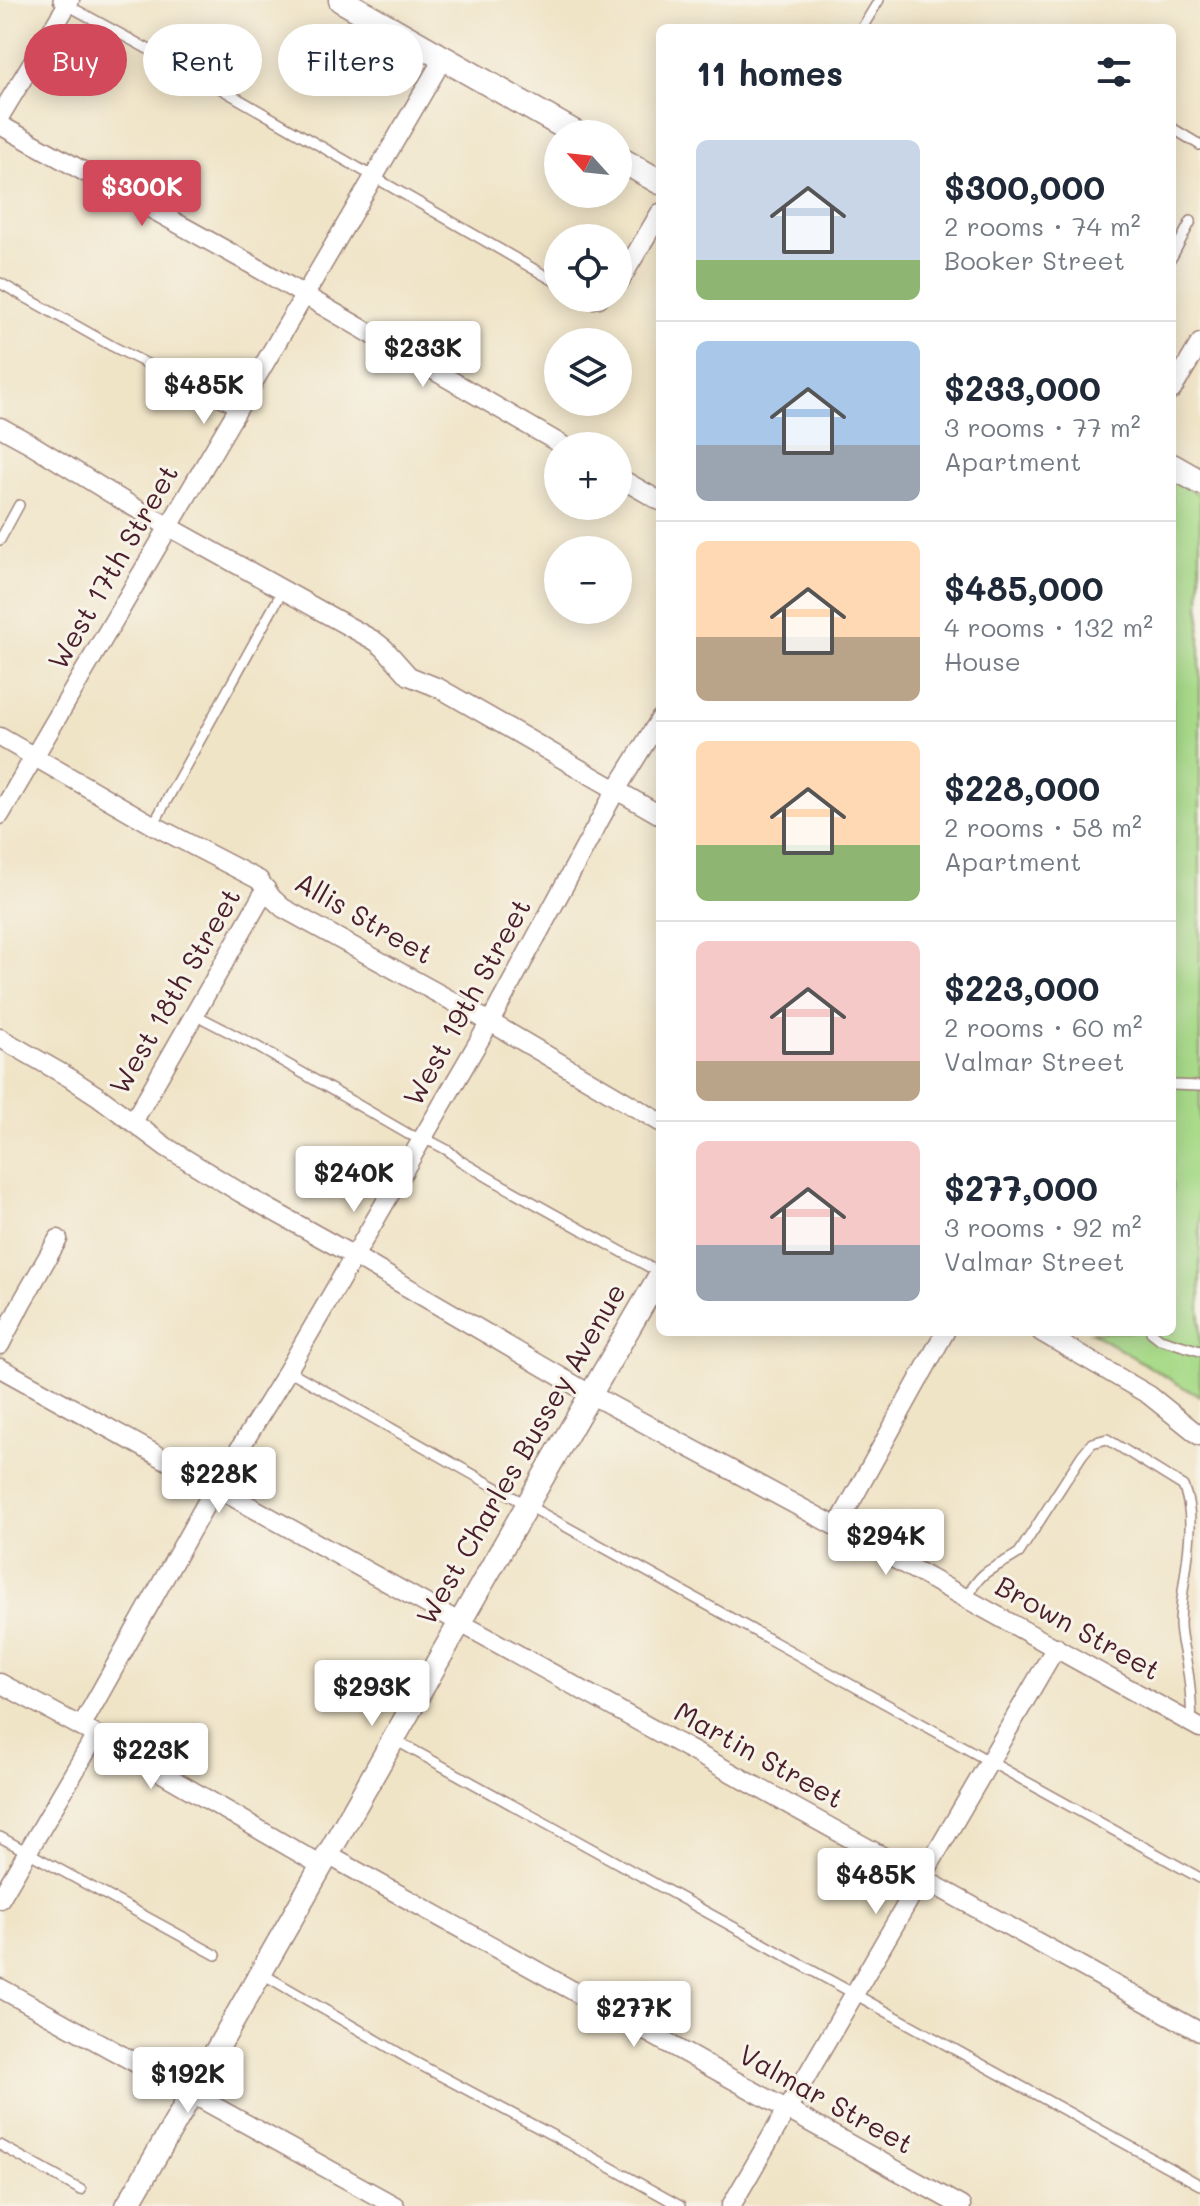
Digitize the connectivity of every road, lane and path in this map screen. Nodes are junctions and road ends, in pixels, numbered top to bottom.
1 (341, 0) edge
2 (879, 0) edge
3 (65, 2) edge
4 (864, 24) edge
5 (444, 57) junction
6 (0, 116) edge
7 (553, 120) edge
8 (0, 125) edge
9 (1176, 130) edge
10 (1200, 145) edge
11 (632, 166) edge
12 (374, 176) junction
13 (656, 180) edge
14 (656, 220) edge
15 (1191, 221) dead end
16 (1176, 249) edge
17 (632, 260) edge
18 (544, 275) edge
19 (0, 283) edge
20 (304, 296) junction
21 (1200, 343) edge
22 (1176, 383) edge
23 (238, 410) junction
24 (0, 427) edge
25 (544, 434) edge
26 (1176, 468) edge
27 (1200, 482) edge
28 (632, 485) edge
29 (656, 499) edge
30 (19, 505) dead end
31 (170, 527) junction
32 (0, 540) edge
33 (283, 590) junction
34 (656, 725) edge
35 (0, 737) edge
36 (34, 757) junction
37 (616, 790) junction
38 (656, 813) edge
39 (0, 815) edge
40 (153, 825) junction
41 (266, 889) junction
42 (194, 1014) junction
43 (490, 1022) junction
44 (0, 1038) edge
45 (1176, 1085) edge
46 (1200, 1086) edge
47 (656, 1120) edge
48 (133, 1122) junction
49 (422, 1139) junction
50 (58, 1239) dead end
51 (354, 1256) junction
52 (656, 1272) edge
53 (656, 1281) edge
54 (943, 1336) edge
55 (1048, 1336) edge
56 (1156, 1336) edge
57 (0, 1345) edge
58 (1200, 1351) edge
59 (0, 1368) edge
60 (288, 1370) junction
61 (590, 1394) junction
62 (1200, 1436) edge
63 (215, 1489) junction
64 (527, 1505) junction
65 (837, 1527) junction
66 (966, 1598) junction
67 (459, 1621) junction
68 (1056, 1647) junction
69 (0, 1683) edge
70 (1196, 1726) edge
71 (88, 1731) junction
72 (392, 1738) junction
73 (990, 1761) junction
74 (0, 1837) edge
75 (28, 1851) junction
76 (325, 1861) junction
77 (922, 1878) junction
78 (1200, 1878) edge
79 (0, 1899) edge
80 (216, 1955) dead end
81 (261, 1973) junction
82 (0, 1988) edge
83 (855, 1994) junction
84 (1200, 2032) edge
85 (192, 2094) junction
86 (787, 2110) junction
87 (0, 2145) edge
88 (1200, 2185) edge
89 (81, 2190) dead end
90 (127, 2206) edge
91 (395, 2206) edge
92 (680, 2206) edge
93 (731, 2206) edge
94 (961, 2206) edge

1 - 5 main road
2 - 4 lane
3 - 6 street
3 - 12 lane
5 - 7 main road
5 - 12 street, West 17th Street
8 - 20 street
9 - 10 lane
11 - 13 main road
12 - 18 lane
12 - 20 street, West 17th Street
14 - 17 street
15 - 16 lane
19 - 23 lane
20 - 23 street, West 17th Street
20 - 25 street
21 - 22 street
23 - 31 street, West 17th Street
24 - 31 street
26 - 27 main road
28 - 29 street
30 - 32 lane
31 - 33 street
31 - 36 street, West 17th Street
33 - 37 street
33 - 40 lane
34 - 37 street, West 19th Street
35 - 36 street, Allis Street
36 - 39 street, West 17th Street
36 - 40 street, Allis Street
37 - 38 street
37 - 43 street, West 19th Street
40 - 41 street, Allis Street
41 - 42 street, West 18th Street
41 - 43 street, Allis Street
42 - 48 street, West 18th Street
42 - 49 lane
43 - 47 street, Allis Street
43 - 49 street, West 19th Street
44 - 48 street, Brown Street
45 - 46 lane
48 - 51 street, Brown Street
49 - 51 street, West 19th Street
49 - 52 lane
50 - 57 street
51 - 60 street, West 19th Street
51 - 61 street, Brown Street
53 - 61 street, West Charles Bussey Avenue
54 - 65 street
55 - 62 street
56 - 58 lane
59 - 63 street, Martin Street
60 - 63 street, West 19th Street
60 - 64 lane
61 - 64 street, West Charles Bussey Avenue
61 - 65 street, Brown Street
63 - 67 street, Martin Street
63 - 71 street, West 19th Street
64 - 67 street, West Charles Bussey Avenue
64 - 73 lane
65 - 66 street, Brown Street
66 - 68 street, Brown Street
66 - 70 lane
67 - 72 street, West Charles Bussey Avenue
67 - 77 street, Martin Street
68 - 70 street, Brown Street
68 - 73 street
69 - 71 street, Valmar Street
71 - 75 street, West 19th Street
71 - 76 street, Valmar Street
72 - 76 street, West Charles Bussey Avenue
72 - 83 lane
73 - 77 street
73 - 78 lane
74 - 75 lane
75 - 79 street, West 19th Street
75 - 80 lane
76 - 81 street, West Charles Bussey Avenue
76 - 86 street, Valmar Street
77 - 83 street
77 - 84 street, Martin Street
81 - 85 street, West Charles Bussey Avenue
81 - 92 lane
82 - 85 street
83 - 86 street
83 - 88 lane
85 - 90 street, West Charles Bussey Avenue
85 - 91 street
86 - 93 street
86 - 94 street, Valmar Street
87 - 89 lane

